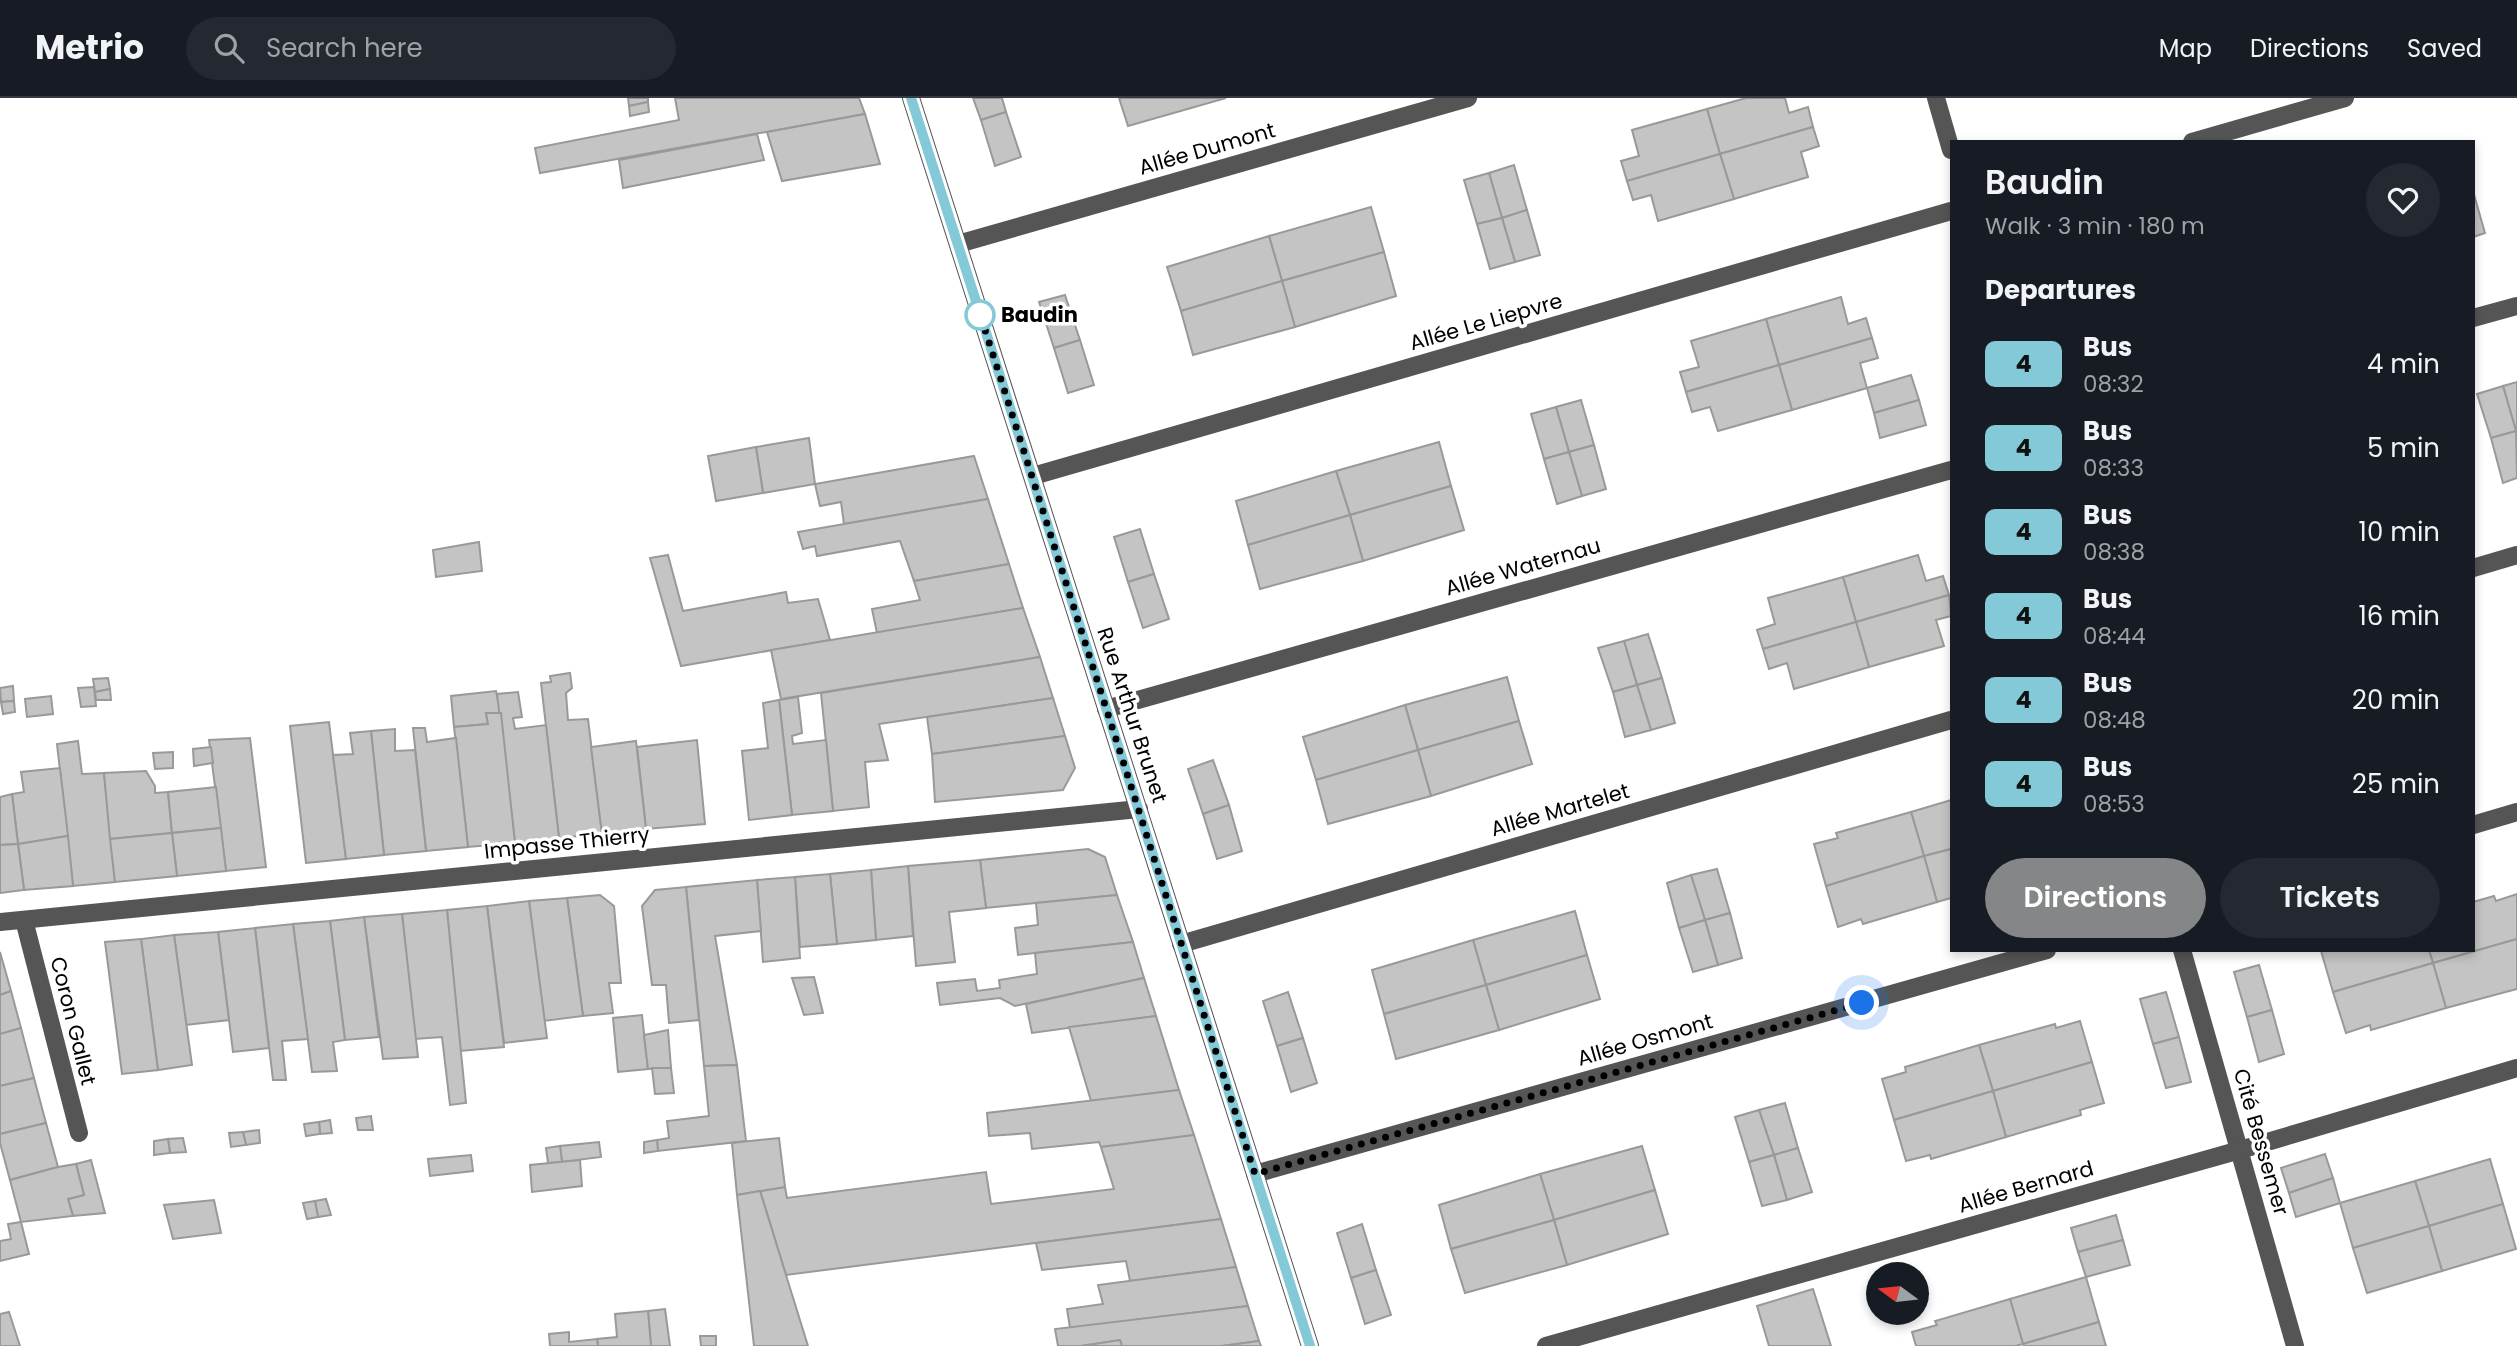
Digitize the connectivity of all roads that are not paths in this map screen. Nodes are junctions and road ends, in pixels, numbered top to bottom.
1 (911, 98) edge
2 (1468, 98) edge
3 (1936, 98) edge
4 (2345, 98) edge
5 (2199, 140) edge
6 (1950, 146) edge
7 (1950, 211) edge
8 (958, 244) junction
9 (2517, 306) edge
10 (2475, 317) edge
11 (1950, 470) edge
12 (1032, 476) junction
13 (2517, 555) edge
14 (2475, 567) edge
15 (1106, 709) junction
16 (1950, 720) edge
17 (1139, 809) junction
18 (2517, 812) edge
19 (2475, 824) edge
20 (24, 920) junction
21 (0, 922) edge
22 (1181, 944) junction
23 (2040, 952) edge
24 (2183, 952) edge
25 (2517, 1068) edge
26 (79, 1133) dead end
27 (2240, 1150) junction
28 (1255, 1174) junction
29 (1310, 1346) edge
30 (1546, 1346) edge
31 (2295, 1346) edge

1 - 8 street, Rue Arthur Brunet
2 - 8 street, Allée Dumont
3 - 6 street
4 - 5 street
7 - 12 street, Allée Le Liepvre
8 - 12 street, Rue Arthur Brunet
9 - 10 street
11 - 15 street, Allée Waternau
12 - 15 street, Rue Arthur Brunet
13 - 14 street
15 - 17 street, Rue Arthur Brunet
16 - 22 street, Allée Martelet
17 - 20 street, Impasse Thierry
17 - 22 street, Rue Arthur Brunet
18 - 19 street
20 - 21 street, Impasse Thierry
20 - 26 street, Coron Gallet
22 - 28 street, Rue Arthur Brunet
23 - 28 street, Allée Osmont
24 - 27 street, Cité Bessemer
25 - 27 street, Allée Bernard
27 - 30 street, Allée Bernard
27 - 31 street, Cité Bessemer
28 - 29 street, Rue Arthur Brunet

